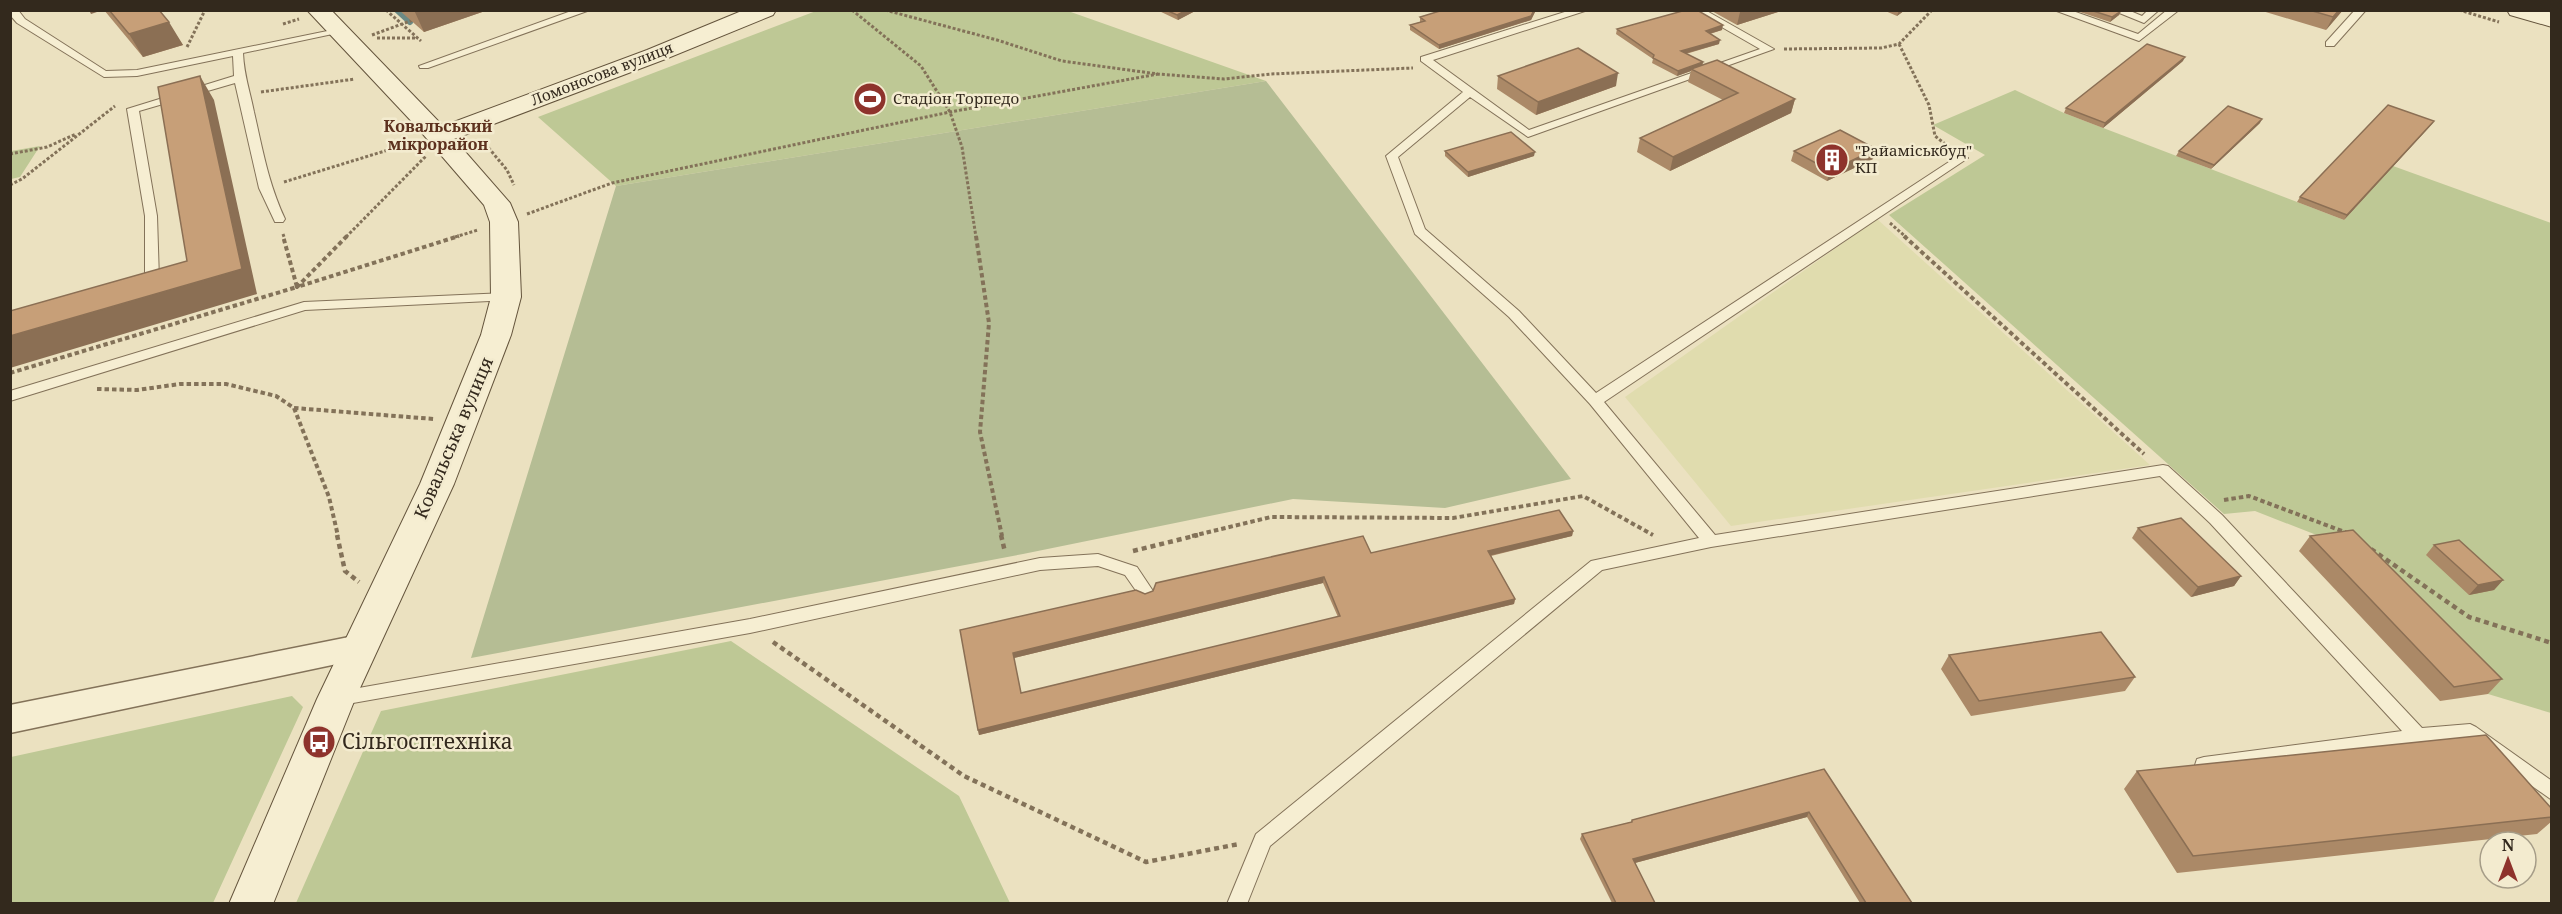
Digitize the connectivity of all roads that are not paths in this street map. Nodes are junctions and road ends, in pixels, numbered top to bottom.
1 (12, 10) edge
2 (318, 10) edge
3 (585, 10) edge
4 (765, 10) edge
5 (1583, 10) edge
6 (1697, 10) edge
7 (2060, 10) edge
8 (2117, 10) edge
9 (2154, 10) edge
10 (2174, 10) edge
11 (2361, 10) edge
12 (2518, 10) edge
13 (2552, 20) edge
14 (338, 30) junction
15 (2330, 44) dead end
16 (238, 51) junction
17 (424, 66) dead end
18 (238, 78) junction
19 (1469, 92) junction
20 (420, 137) junction
21 (1962, 158) road end
22 (279, 219) dead end
23 (130, 287) edge
24 (506, 297) junction
25 (10, 396) edge
26 (1595, 401) junction
27 (1711, 541) junction
28 (1145, 591) edge
29 (359, 648) junction
30 (336, 699) junction
31 (10, 719) edge
32 (2418, 736) junction
33 (2187, 767) edge
34 (2552, 792) edge
35 (251, 903) edge
36 (1237, 903) edge

1 - 16 lane
2 - 14 street, Ковальська вулиця
3 - 17 lane
4 - 20 street, Ломоносова вулиця
5 - 19 lane
6 - 19 lane
7 - 10 lane
8 - 9 lane
11 - 15 lane
12 - 13 street
14 - 16 lane
14 - 20 street, Ковальська вулиця
16 - 18 lane
18 - 22 lane
18 - 23 lane
19 - 26 lane
20 - 24 street, Ковальська вулиця
21 - 26 lane
24 - 25 lane
24 - 29 street, Ковальська вулиця
26 - 27 lane
27 - 32 lane
27 - 36 lane
28 - 30 lane
29 - 30 street, Ковальська вулиця
29 - 31 street
30 - 35 street, Ковальська вулиця
32 - 33 lane
32 - 34 lane

